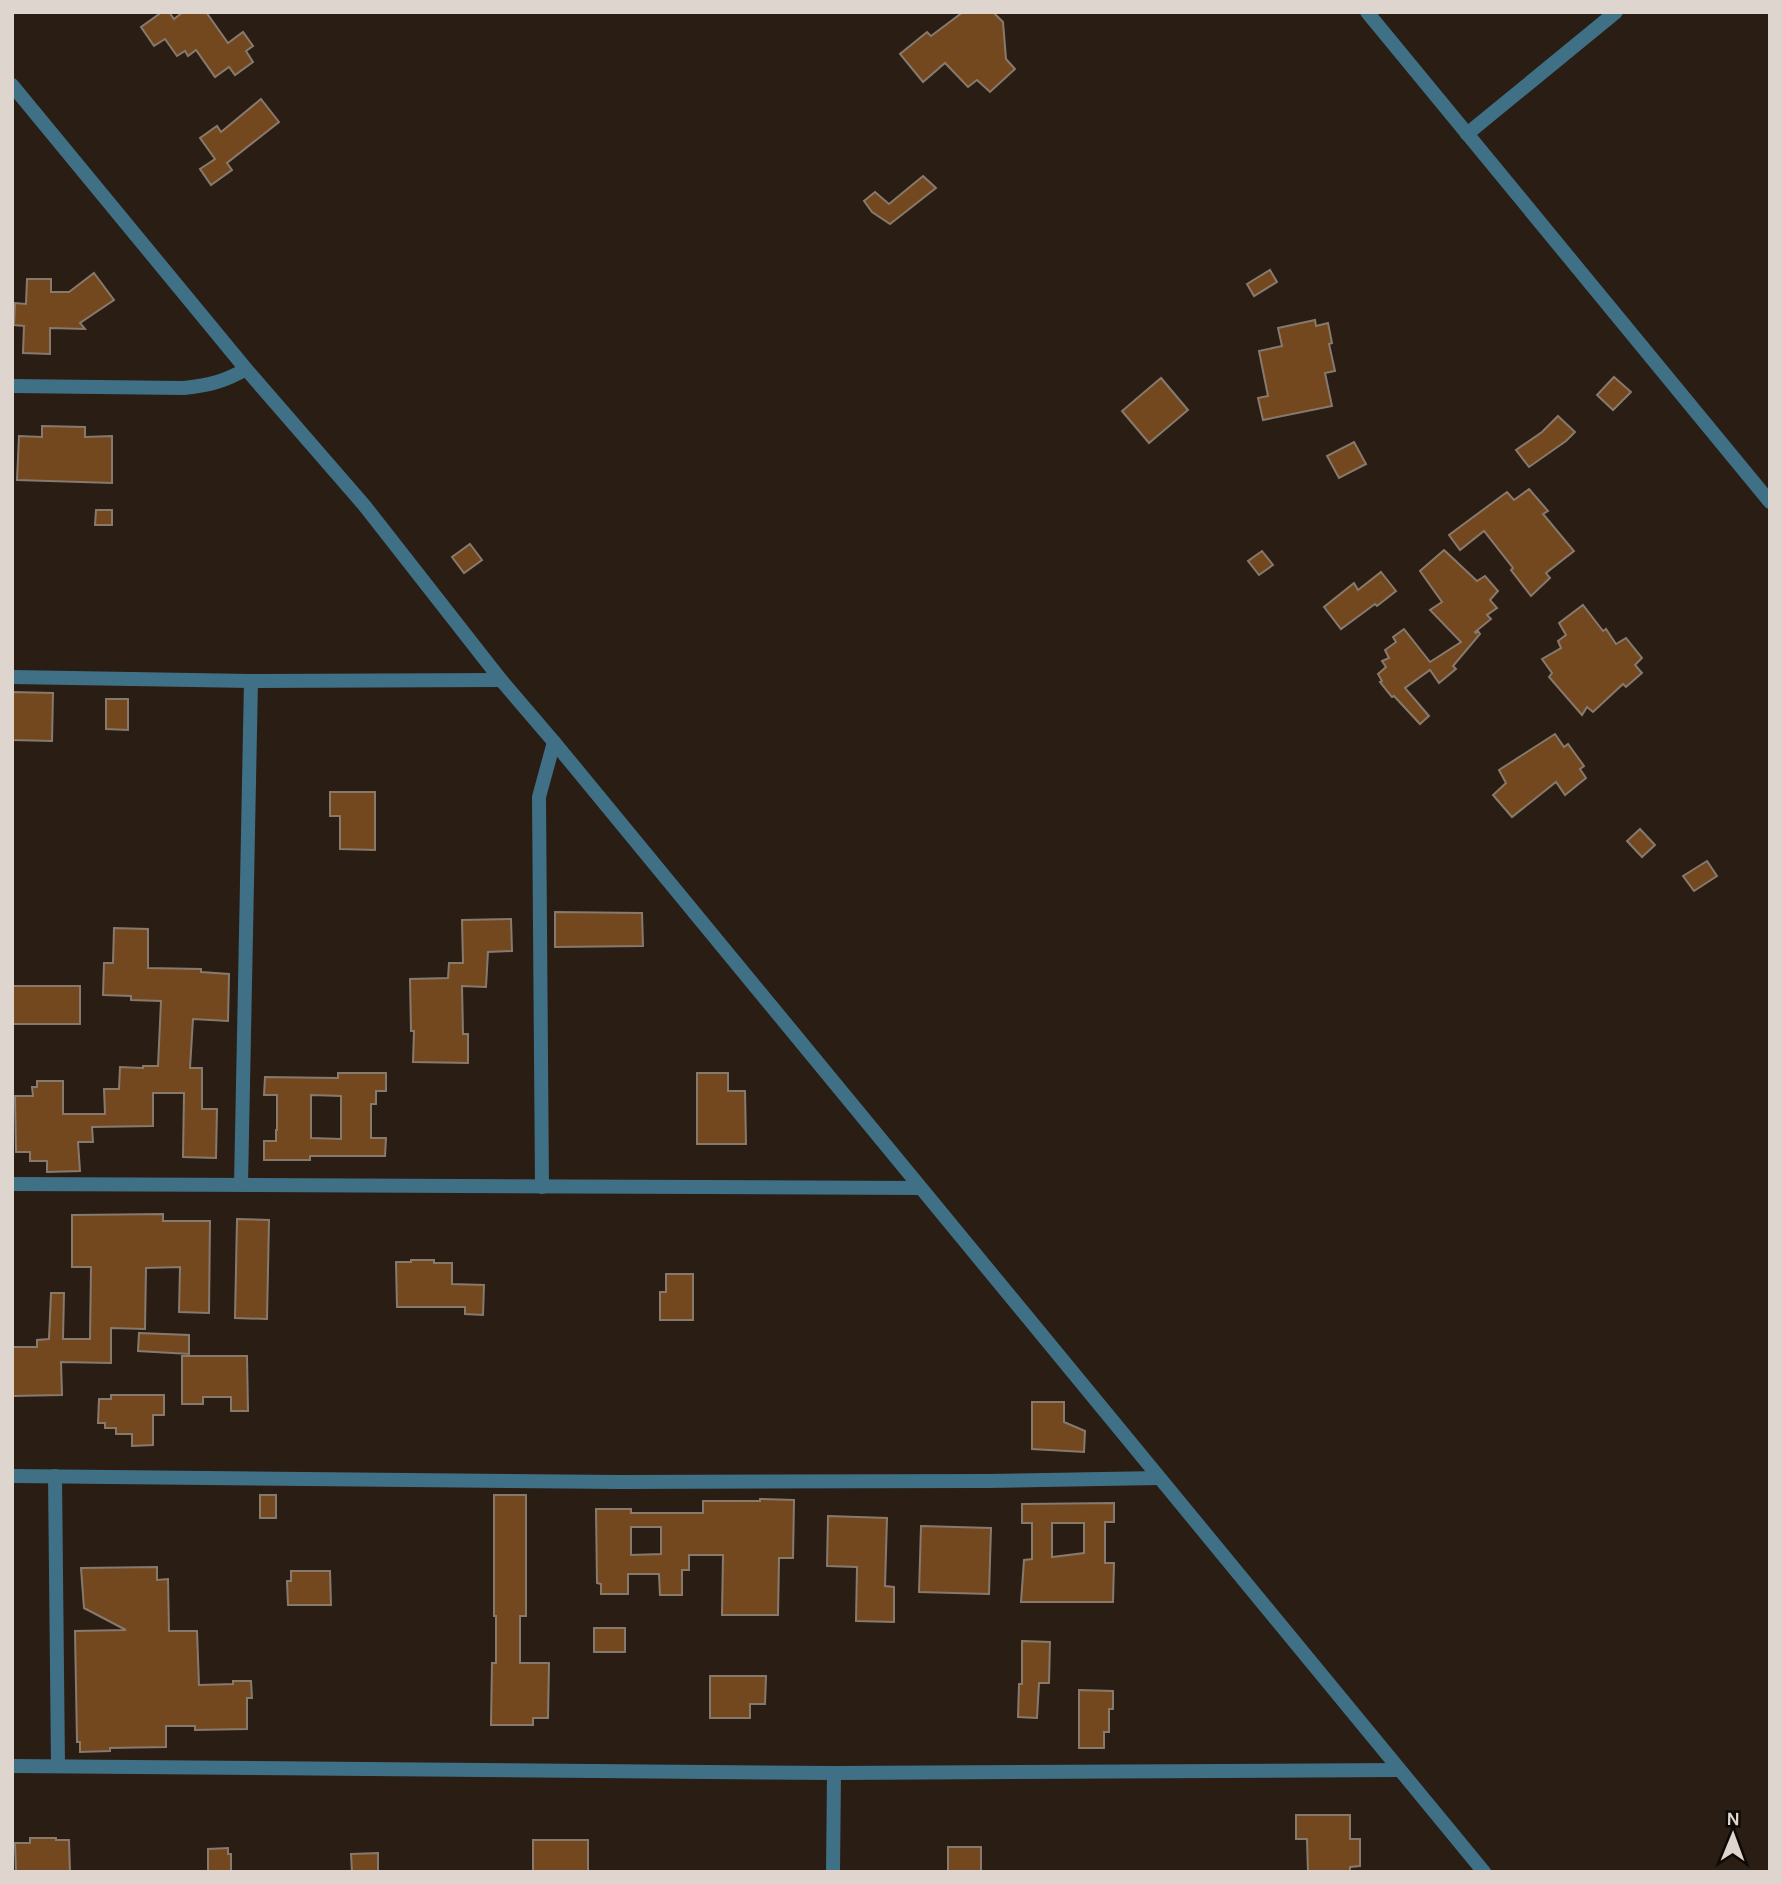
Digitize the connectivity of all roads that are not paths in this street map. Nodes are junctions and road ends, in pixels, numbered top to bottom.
1 (1367, 12) edge
2 (1616, 12) edge
3 (15, 90) edge
4 (1467, 134) junction
5 (246, 369) junction
6 (12, 386) edge
7 (1770, 502) edge
8 (12, 677) edge
9 (501, 680) junction
10 (251, 681) junction
11 (554, 742) junction
12 (12, 1184) edge
13 (241, 1185) junction
14 (542, 1187) junction
15 (920, 1188) junction
16 (12, 1476) edge
17 (55, 1476) junction
18 (1159, 1478) junction
19 (12, 1766) edge
20 (58, 1766) junction
21 (1399, 1770) junction
22 (834, 1773) junction
23 (833, 1872) edge
24 (1484, 1872) edge

1 - 4 street
2 - 4 street
3 - 5 street
4 - 7 street
5 - 6 street
5 - 9 street
8 - 10 street
9 - 10 street
9 - 11 street
10 - 13 street
11 - 14 street
11 - 15 street
12 - 13 street
13 - 14 street
14 - 15 street
15 - 18 street
16 - 17 street
17 - 18 street
17 - 20 street
18 - 21 street
19 - 20 street
20 - 22 street
21 - 22 street
21 - 24 street
22 - 23 street

